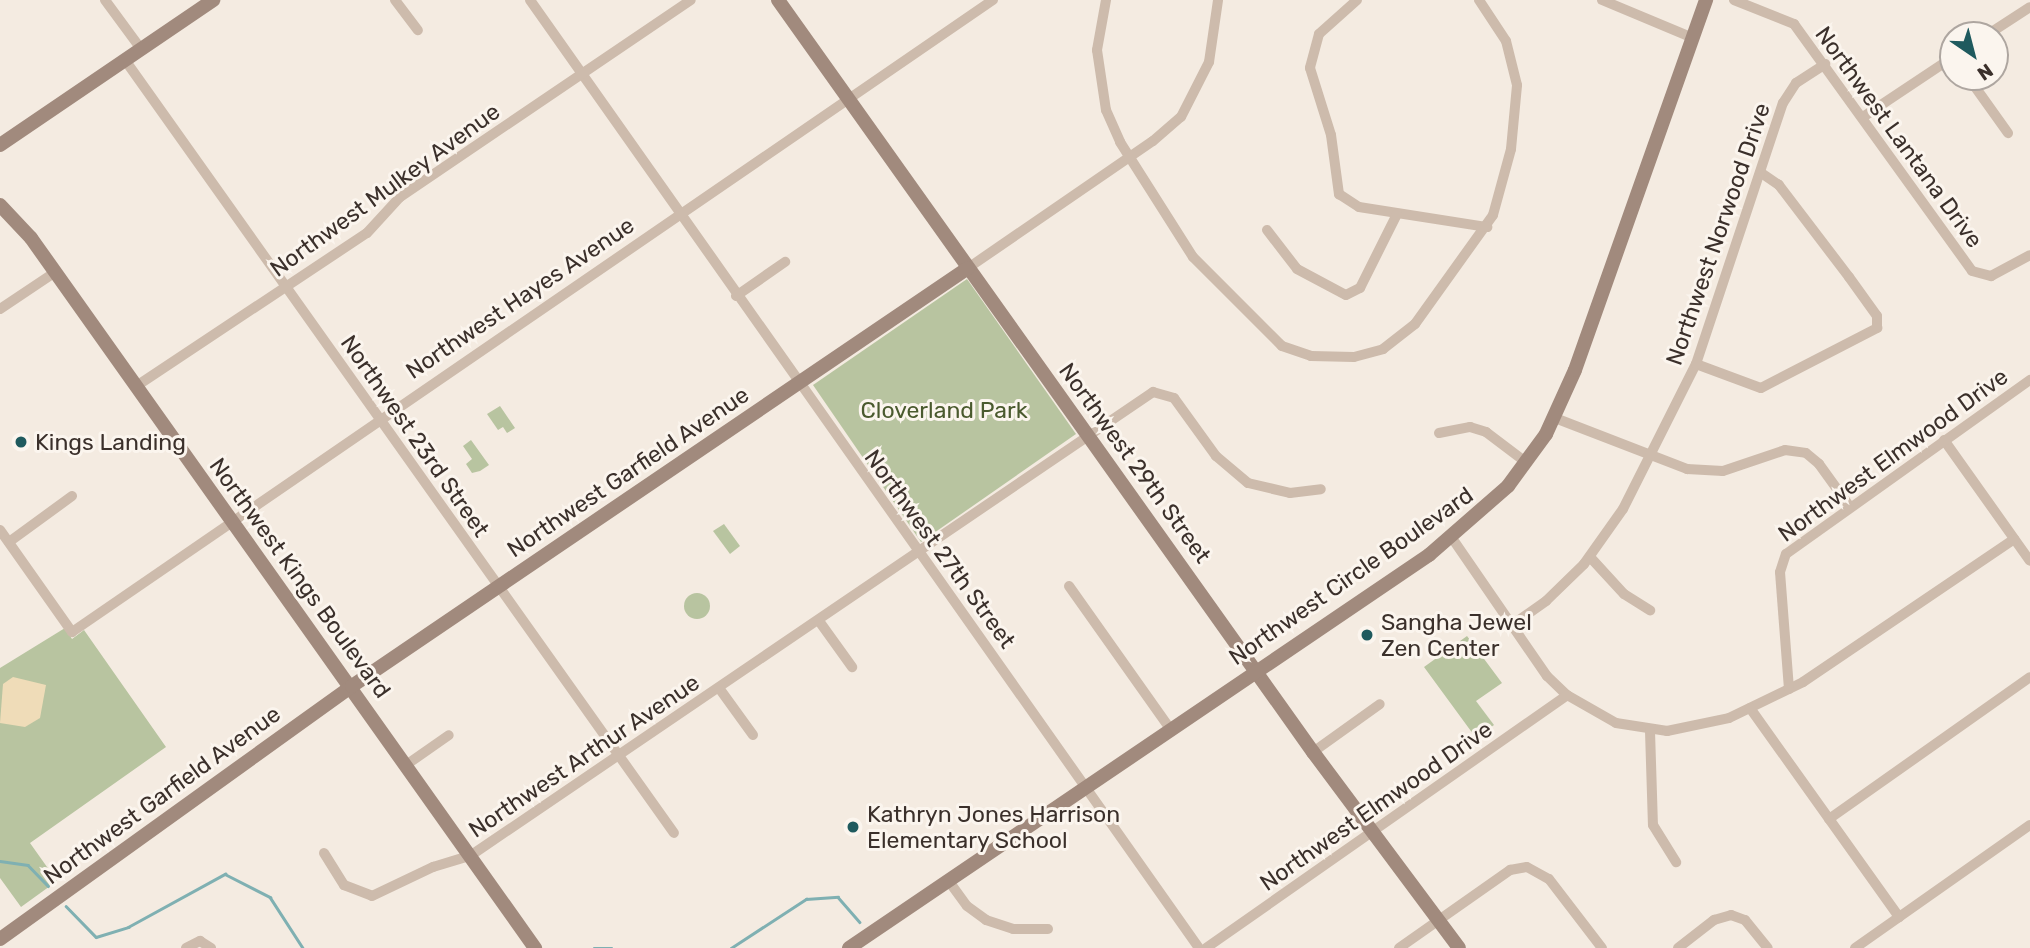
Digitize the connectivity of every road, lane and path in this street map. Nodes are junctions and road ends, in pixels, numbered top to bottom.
1 (105, 0) edge
2 (213, 0) edge
3 (395, 0) edge
4 (530, 0) edge
5 (691, 0) edge
6 (778, 0) edge
7 (993, 0) edge
8 (1106, 0) edge
9 (1218, 0) edge
10 (1357, 0) edge
11 (1479, 0) edge
12 (1602, 0) edge
13 (1706, 0) edge
14 (1734, 0) edge
15 (2030, 7) edge
16 (2008, 21) edge
17 (418, 30) dead end
18 (1693, 38) junction
19 (141, 49) junction
20 (125, 60) junction
21 (1825, 64) junction
22 (1939, 66) edge
23 (580, 74) junction
24 (1978, 91) edge
25 (848, 98) junction
26 (1863, 117) junction
27 (2008, 133) dead end
28 (0, 145) edge
29 (1129, 158) junction
30 (1761, 173) junction
31 (0, 205) edge
32 (678, 214) junction
33 (1397, 214) junction
34 (1487, 227) junction
35 (1267, 230) dead end
36 (2030, 255) edge
37 (785, 262) dead end
38 (968, 268) junction
39 (54, 273) junction
40 (285, 287) junction
41 (736, 296) junction
42 (0, 309) edge
43 (1696, 363) junction
44 (2030, 380) edge
45 (798, 383) junction
46 (135, 387) junction
47 (379, 417) junction
48 (1555, 418) junction
49 (1439, 433) dead end
50 (1088, 436) junction
51 (1944, 440) junction
52 (1649, 457) junction
53 (1527, 463) junction
54 (1321, 489) dead end
55 (72, 496) dead end
56 (1850, 507) junction
57 (229, 520) junction
58 (0, 530) edge
59 (1452, 538) junction
60 (2014, 539) junction
61 (9, 542) junction
62 (918, 552) junction
63 (1590, 557) junction
64 (2030, 561) edge
65 (1069, 586) dead end
66 (499, 587) junction
67 (1650, 610) dead end
68 (819, 621) junction
69 (1512, 625) junction
70 (852, 667) dead end
71 (1256, 672) junction
72 (2030, 677) edge
73 (352, 686) junction
74 (719, 688) junction
75 (1789, 689) junction
76 (1567, 695) junction
77 (1380, 704) dead end
78 (1750, 708) junction
79 (1171, 730) junction
80 (1650, 730) junction
81 (449, 735) dead end
82 (753, 735) dead end
83 (1312, 752) junction
84 (619, 756) junction
85 (406, 765) junction
86 (1085, 787) junction
87 (1829, 819) junction
88 (2030, 825) edge
89 (1371, 832) junction
90 (674, 833) dead end
91 (324, 853) dead end
92 (470, 856) junction
93 (1676, 862) dead end
94 (948, 880) junction
95 (1899, 917) junction
96 (1438, 920) junction
97 (1048, 929) dead end
98 (0, 939) edge
99 (186, 948) edge
100 (211, 948) edge
101 (535, 948) edge
102 (849, 948) edge
103 (1199, 948) edge
104 (1206, 948) edge
105 (1399, 948) edge
106 (1459, 948) edge
107 (1602, 948) edge
108 (1678, 948) edge
109 (1768, 948) edge
110 (1855, 948) edge

1 - 19 street
2 - 19 street
3 - 17 street
4 - 23 street, Northwest 27th Street
5 - 23 street, Northwest Mulkey Avenue
6 - 25 street, Northwest 29th Street
7 - 25 street, Northwest Hayes Avenue
8 - 29 street
9 - 29 street, Northwest Garfield Avenue
10 - 33 street
11 - 34 street
12 - 18 street
13 - 18 street, Northwest Circle Boulevard
14 - 21 street, Northwest Lantana Drive
15 - 16 street
18 - 48 street, Northwest Circle Boulevard
19 - 20 street
20 - 28 street
20 - 40 street, Northwest 23rd Street
21 - 26 street, Northwest Lantana Drive
21 - 30 street, Northwest Norwood Drive
22 - 26 street
23 - 32 street, Northwest 27th Street
23 - 40 street, Northwest Mulkey Avenue
24 - 27 street
25 - 32 street, Northwest Hayes Avenue
25 - 38 street, Northwest 29th Street
26 - 36 street, Northwest Lantana Drive
29 - 34 street
29 - 38 street, Northwest Garfield Avenue
30 - 43 street, Northwest Norwood Drive
30 - 43 street
31 - 39 street, Northwest Kings Boulevard
32 - 41 street, Northwest 27th Street
32 - 47 street, Northwest Hayes Avenue
33 - 34 street
33 - 35 street
37 - 41 street
38 - 45 street, Northwest Garfield Avenue
38 - 50 street, Northwest 29th Street
39 - 42 street
39 - 46 street, Northwest Kings Boulevard
40 - 46 street, Northwest Mulkey Avenue
40 - 47 street, Northwest 23rd Street
41 - 45 street, Northwest 27th Street
43 - 52 street, Northwest Norwood Drive
44 - 51 street, Northwest Elmwood Drive
45 - 62 street, Northwest 27th Street
45 - 66 street, Northwest Garfield Avenue
46 - 57 street, Northwest Kings Boulevard
47 - 57 street, Northwest Hayes Avenue
47 - 66 street, Northwest 23rd Street
48 - 52 street
48 - 53 street, Northwest Circle Boulevard
49 - 53 street
50 - 54 street, Northwest Arthur Avenue
50 - 62 street, Northwest Arthur Avenue
50 - 71 street, Northwest 29th Street
51 - 56 street, Northwest Elmwood Drive
51 - 60 street
52 - 56 street
52 - 63 street, Northwest Norwood Drive
53 - 59 street, Northwest Circle Boulevard
55 - 61 street
56 - 75 street, Northwest Elmwood Drive
57 - 61 street, Northwest Hayes Avenue
57 - 73 street, Northwest Kings Boulevard
58 - 61 street
59 - 69 street
59 - 71 street, Northwest Circle Boulevard
60 - 64 street
60 - 75 street
62 - 68 street, Northwest Arthur Avenue
62 - 86 street, Northwest 27th Street
63 - 67 street
63 - 69 street, Northwest Norwood Drive
65 - 79 street
66 - 73 street, Northwest Garfield Avenue
66 - 84 street, Northwest 23rd Street
68 - 70 street
68 - 74 street, Northwest Arthur Avenue
69 - 76 street
71 - 79 street, Northwest Circle Boulevard
71 - 83 street, Northwest 29th Street
72 - 87 street
73 - 85 street, Northwest Kings Boulevard
73 - 98 street, Northwest Garfield Avenue
74 - 82 street, Northwest Arthur Avenue
74 - 84 street, Northwest Arthur Avenue
75 - 78 street
76 - 80 street
76 - 89 street, Northwest Elmwood Drive
77 - 83 street
78 - 80 street
78 - 87 street
79 - 86 street, Northwest Circle Boulevard
80 - 93 street
81 - 85 street
83 - 89 street, Northwest 29th Street
84 - 90 street, Northwest 23rd Street
84 - 92 street, Northwest Arthur Avenue
85 - 92 street, Northwest Kings Boulevard
86 - 94 street, Northwest Circle Boulevard
86 - 103 street, Northwest 27th Street
87 - 95 street
88 - 95 street
89 - 96 street, Northwest 29th Street
89 - 104 street, Northwest Elmwood Drive
91 - 92 street, Northwest Arthur Avenue
92 - 101 street, Northwest Kings Boulevard
94 - 97 street
94 - 102 street, Northwest Circle Boulevard
95 - 110 street
96 - 105 street
96 - 106 street, Northwest 29th Street
96 - 107 street
99 - 100 street
108 - 109 street

